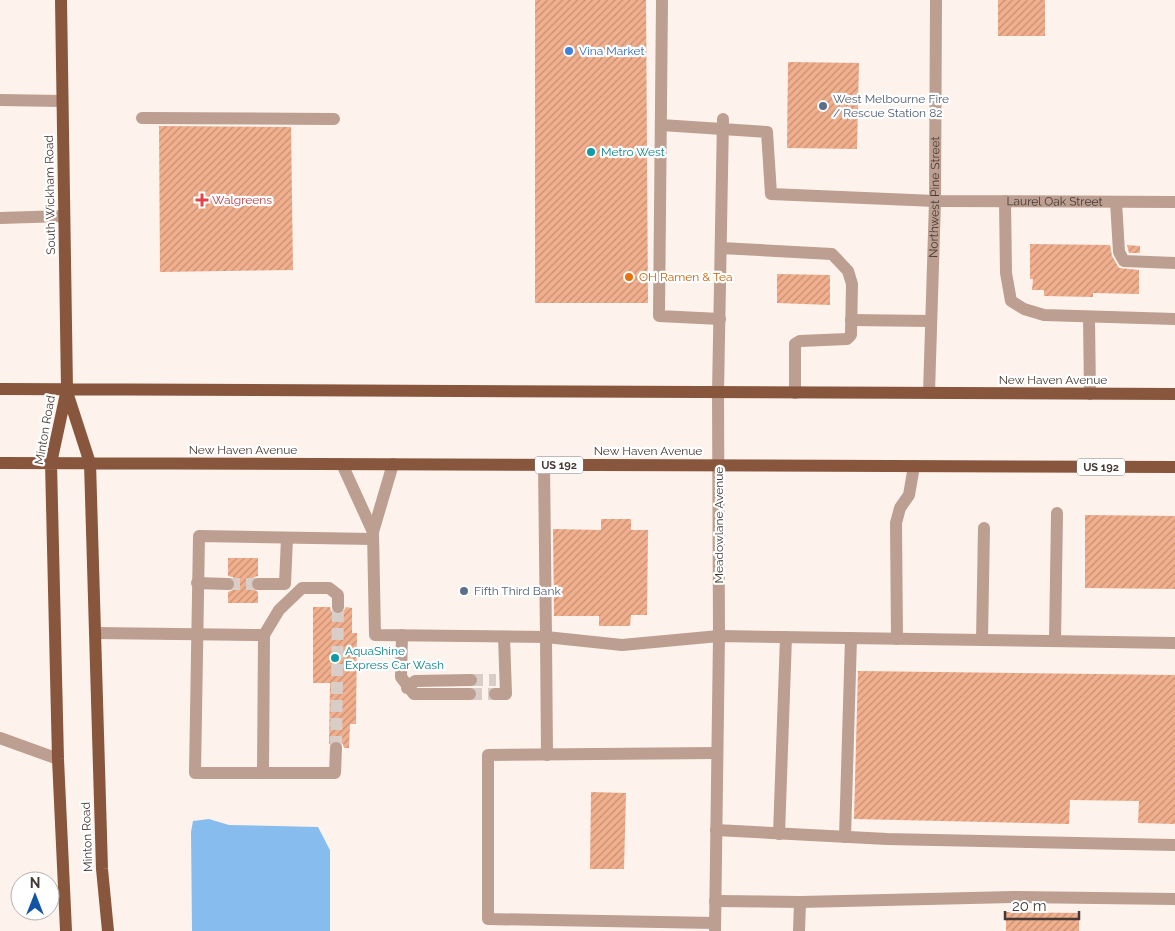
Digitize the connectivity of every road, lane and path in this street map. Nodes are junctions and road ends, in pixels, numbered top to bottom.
1 (61, 0) edge
2 (662, 0) edge
3 (936, 0) edge
4 (0, 100) edge
5 (62, 101) junction
6 (142, 118) dead end
7 (334, 119) dead end
8 (723, 124) junction
9 (661, 125) junction
10 (935, 200) junction
11 (1005, 201) junction
12 (1116, 202) junction
13 (1175, 202) edge
14 (64, 216) junction
15 (0, 218) edge
16 (721, 248) junction
17 (1175, 263) edge
18 (1089, 318) junction
19 (720, 319) junction
20 (1175, 319) edge
21 (851, 320) junction
22 (931, 321) junction
23 (0, 389) edge
24 (67, 389) junction
25 (718, 393) junction
26 (795, 393) junction
27 (929, 394) junction
28 (1090, 394) junction
29 (1175, 394) edge
30 (0, 462) edge
31 (51, 462) junction
32 (90, 463) junction
33 (342, 464) junction
34 (393, 464) junction
35 (544, 464) junction
36 (719, 465) junction
37 (914, 466) junction
38 (1175, 467) edge
39 (1056, 513) dead end
40 (984, 528) dead end
41 (373, 535) junction
42 (287, 538) junction
43 (197, 583) junction
44 (228, 584) tunnel mouth
45 (258, 584) tunnel mouth
46 (338, 607) tunnel mouth
47 (96, 634) junction
48 (196, 634) junction
49 (264, 635) junction
50 (402, 635) junction
51 (719, 636) junction
52 (504, 637) junction
53 (546, 637) junction
54 (786, 637) junction
55 (851, 638) junction
56 (897, 639) junction
57 (982, 640) junction
58 (1055, 641) junction
59 (1175, 643) edge
60 (471, 680) tunnel mouth
61 (407, 688) junction
62 (470, 694) tunnel mouth
63 (495, 694) dead end
64 (0, 738) edge
65 (336, 748) tunnel mouth
66 (717, 753) junction
67 (547, 754) junction
68 (58, 759) junction
69 (263, 773) junction
70 (716, 830) junction
71 (779, 834) junction
72 (846, 837) junction
73 (1175, 845) edge
74 (1175, 899) edge
75 (715, 901) junction
76 (800, 902) junction
77 (715, 927) edge
78 (66, 931) edge
79 (108, 931) edge
80 (799, 931) edge

1 - 5 main road, South Wickham Road
2 - 9 street
3 - 10 street, Northwest Pine Street
4 - 5 street
5 - 14 main road, South Wickham Road
6 - 7 street
8 - 9 street
8 - 10 street, Laurel Oak Street
8 - 16 street, Meadowlane Avenue
9 - 19 street
10 - 11 street, Laurel Oak Street
10 - 22 street, Northwest Pine Street
11 - 12 street, Laurel Oak Street
11 - 18 street
12 - 13 street, Laurel Oak Street
12 - 17 street
14 - 15 street
14 - 24 main road, South Wickham Road
16 - 19 street, Meadowlane Avenue
16 - 21 street
18 - 20 street
18 - 28 street
19 - 25 street, Meadowlane Avenue
21 - 22 street
21 - 26 street
22 - 27 street, Northwest Pine Street
23 - 24 main road, New Haven Avenue
24 - 25 main road, New Haven Avenue
24 - 31 main road, Minton Road
24 - 32 main road, Minton Road
25 - 26 main road, New Haven Avenue
25 - 36 street, Meadowlane Avenue
26 - 27 main road, New Haven Avenue
27 - 28 main road, New Haven Avenue
28 - 29 main road, New Haven Avenue
30 - 31 main road, New Haven Avenue / US 192
31 - 32 main road, New Haven Avenue / US 192
31 - 68 main road, Minton Road
32 - 33 main road, New Haven Avenue / US 192
32 - 47 main road, Minton Road
33 - 34 main road, New Haven Avenue / US 192
33 - 41 street
34 - 35 main road, New Haven Avenue / US 192
34 - 41 street
35 - 36 main road, New Haven Avenue / US 192
35 - 53 street
36 - 37 main road, New Haven Avenue / US 192
36 - 51 street, Meadowlane Avenue
37 - 38 main road, New Haven Avenue / US 192
37 - 56 street
39 - 58 street
40 - 57 street
41 - 42 street
41 - 50 street
42 - 43 street
42 - 45 street
43 - 44 street
43 - 48 street
46 - 49 street
47 - 48 street
47 - 79 main road, Minton Road
48 - 49 street
48 - 69 street
49 - 69 street
50 - 52 street
50 - 61 street
51 - 53 street
51 - 54 street
51 - 66 street, Meadowlane Avenue
52 - 53 street
52 - 63 street
53 - 67 street
54 - 55 street
54 - 71 street
55 - 56 street
55 - 72 street
56 - 57 street
57 - 58 street
58 - 59 street
60 - 61 street
61 - 62 street
64 - 68 street
65 - 69 street
66 - 67 street
66 - 70 street, Meadowlane Avenue
67 - 77 street
68 - 78 main road, Minton Road
70 - 71 street
70 - 75 street, Meadowlane Avenue
71 - 72 street
72 - 73 street
74 - 76 street
75 - 76 street
75 - 77 street, Meadowlane Avenue
76 - 80 street

